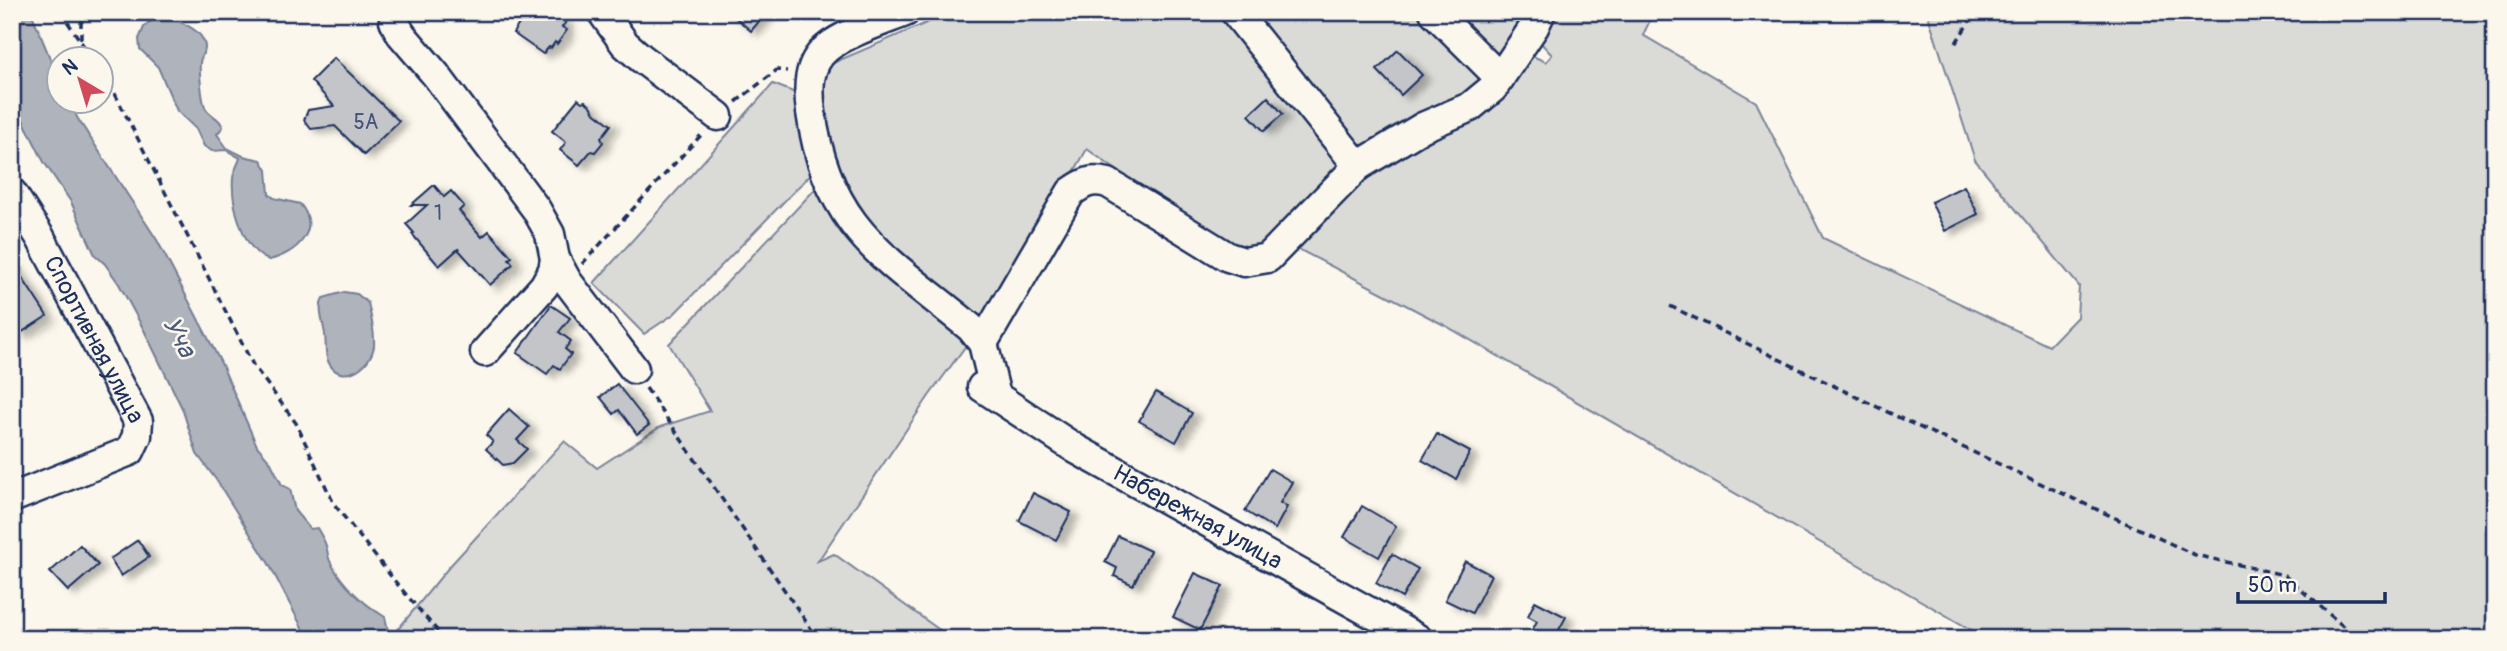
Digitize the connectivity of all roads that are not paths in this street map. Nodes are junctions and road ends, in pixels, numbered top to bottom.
1 (396, 12) edge
2 (603, 12) edge
3 (905, 12) edge
4 (1235, 12) edge
5 (1434, 12) edge
6 (1541, 12) edge
7 (1500, 78) junction
8 (718, 116) road end
9 (1358, 166) junction
10 (12, 193) edge
11 (561, 270) junction
12 (983, 343) junction
13 (485, 352) dead end
14 (634, 369) road end
15 (12, 498) edge
16 (1418, 639) edge

1 - 11 street
2 - 8 street
3 - 12 street
4 - 9 street
5 - 7 street
6 - 7 street
7 - 9 street
9 - 12 street
10 - 15 street, Спортивная улица
11 - 13 street
11 - 14 street
12 - 16 street, Набережная улица

